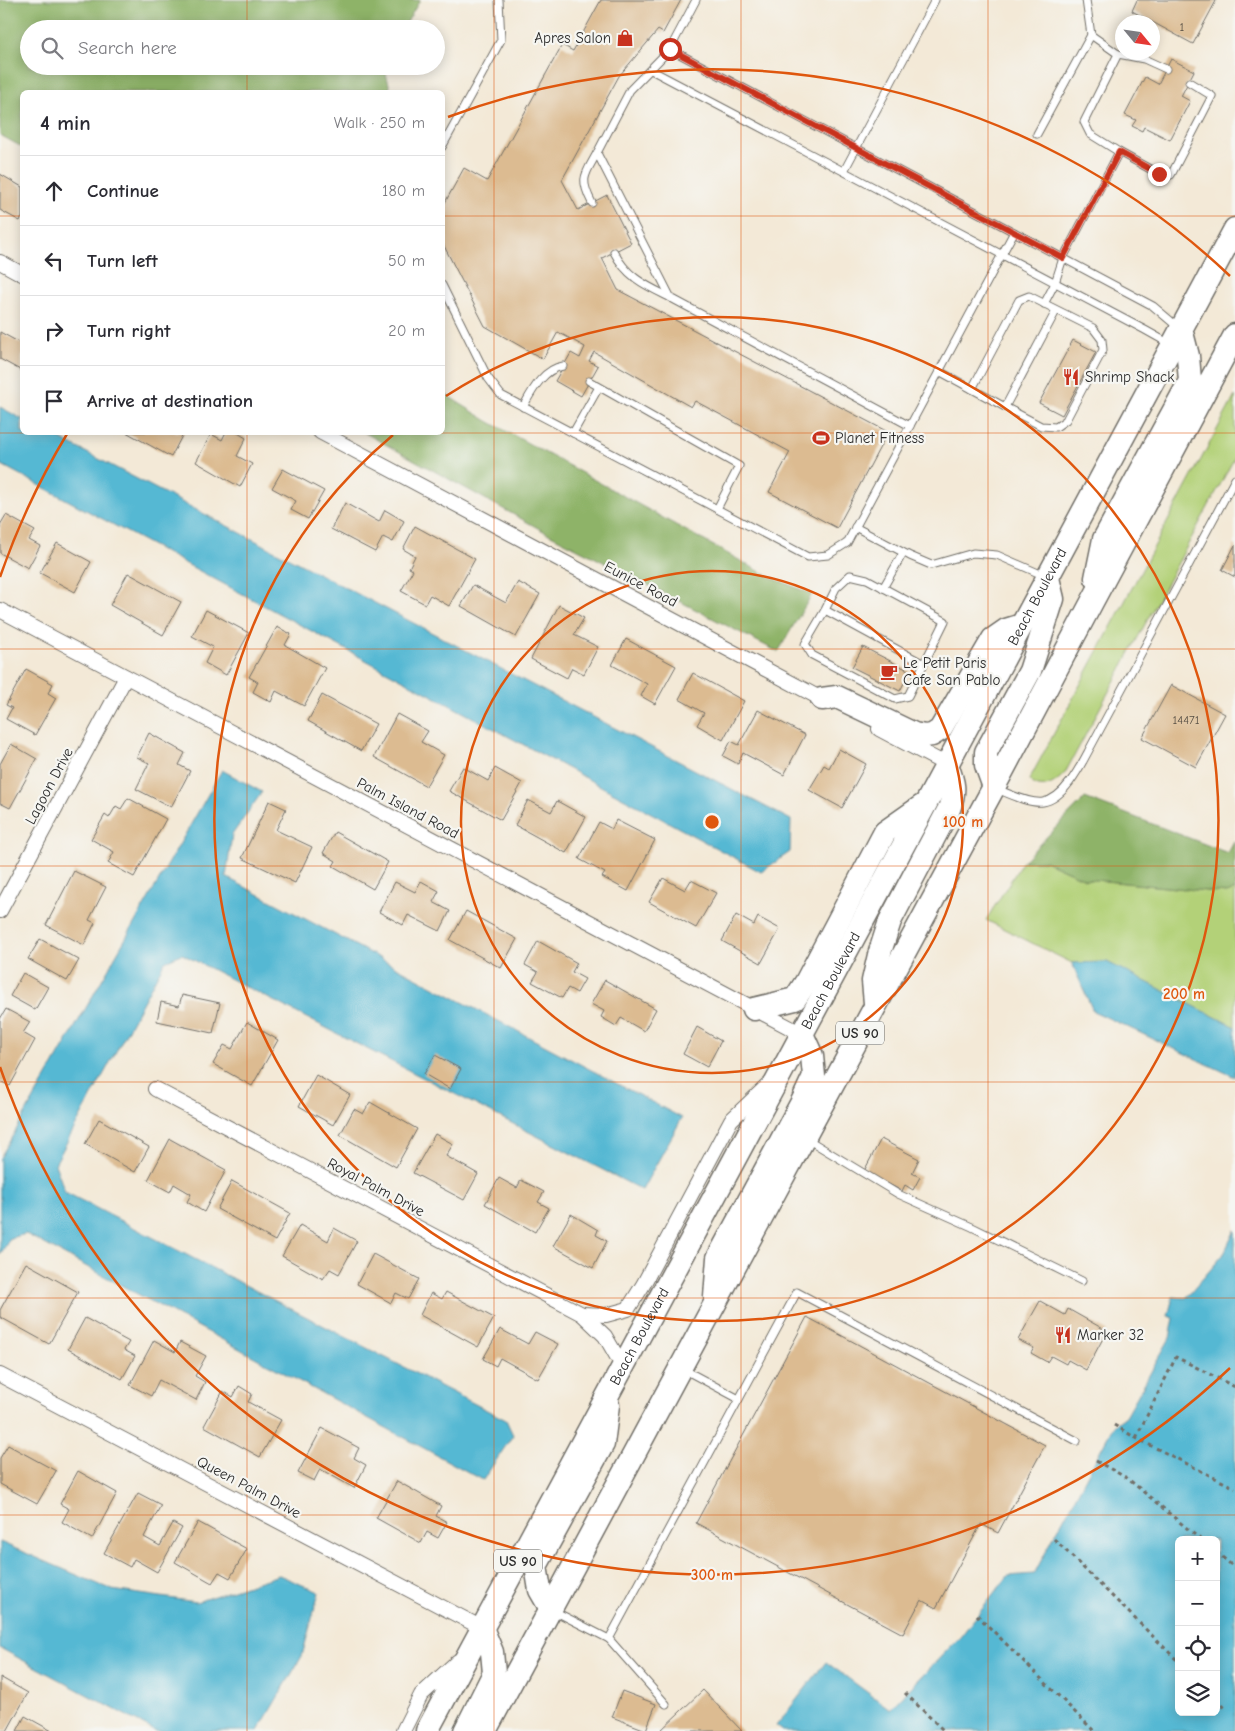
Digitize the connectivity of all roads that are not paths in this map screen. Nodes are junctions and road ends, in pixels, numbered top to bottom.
1 (498, 0) edge
2 (696, 0) edge
3 (935, 0) edge
4 (1086, 0) edge
5 (1091, 35) junction
6 (670, 49) junction
7 (1115, 52) edge
8 (1115, 60) edge
9 (1146, 60) edge
10 (651, 70) junction
11 (1166, 70) dead end
12 (1189, 82) dead end
13 (1038, 134) dead end
14 (445, 141) edge
15 (856, 148) junction
16 (1119, 152) junction
17 (597, 153) junction
18 (844, 171) junction
19 (592, 203) dead end
20 (1235, 229) edge
21 (1014, 232) junction
22 (614, 252) dead end
23 (1002, 255) junction
24 (1063, 258) junction
25 (0, 262) edge
26 (20, 273) edge
27 (1056, 283) junction
28 (445, 290) edge
29 (672, 298) junction
30 (1044, 304) junction
31 (1056, 311) junction
32 (1235, 335) edge
33 (1177, 338) junction
34 (563, 366) dead end
35 (939, 371) junction
36 (589, 381) dead end
37 (599, 387) junction
38 (972, 388) junction
39 (523, 407) junction
40 (1005, 407) junction
41 (910, 426) junction
42 (573, 434) junction
43 (326, 435) edge
44 (1235, 479) edge
45 (717, 509) junction
46 (855, 527) junction
47 (903, 553) junction
48 (1048, 578) junction
49 (883, 588) junction
50 (1092, 602) junction
51 (0, 610) edge
52 (825, 610) junction
53 (1022, 626) junction
54 (924, 664) junction
55 (126, 677) junction
56 (822, 699) junction
57 (947, 765) junction
58 (994, 787) junction
59 (927, 802) junction
60 (0, 911) edge
61 (875, 1007) junction
62 (754, 1009) junction
63 (802, 1034) junction
64 (780, 1074) junction
65 (155, 1089) dead end
66 (804, 1137) junction
67 (1082, 1281) dead end
68 (715, 1303) junction
69 (582, 1314) junction
70 (623, 1367) junction
71 (680, 1367) junction
72 (0, 1375) edge
73 (609, 1391) junction
74 (739, 1399) junction
75 (1077, 1441) dead end
76 (551, 1609) junction
77 (482, 1628) junction
78 (609, 1639) junction
79 (470, 1651) junction
80 (666, 1704) dead end
81 (402, 1731) edge
82 (427, 1731) edge
83 (465, 1731) edge
84 (485, 1731) edge

1 - 14 lane
2 - 6 lane
3 - 15 lane
4 - 5 lane
5 - 7 lane
5 - 13 lane
6 - 10 lane
6 - 15 lane
8 - 16 lane
9 - 11 lane
10 - 17 lane
10 - 18 lane
12 - 16 lane
15 - 18 lane
15 - 21 lane
16 - 24 lane
17 - 19 lane
17 - 29 lane
18 - 23 lane
20 - 33 highway, Beach Boulevard / US 90
21 - 23 lane
21 - 24 lane
22 - 29 lane
23 - 27 lane
23 - 35 lane
24 - 27 lane
24 - 33 lane
25 - 26 street
27 - 30 lane
27 - 33 lane
28 - 39 lane
29 - 41 lane
30 - 31 lane
30 - 38 lane
31 - 40 lane
31 - 40 lane
32 - 50 highway, US 90
33 - 48 highway, Beach Boulevard / US 90
33 - 50 highway
34 - 39 lane
35 - 38 lane
35 - 41 lane
36 - 37 lane
37 - 42 lane
37 - 45 lane
38 - 40 lane
39 - 42 lane
41 - 46 lane
42 - 45 lane
43 - 56 street, Eunice Road
44 - 58 lane
45 - 46 lane
46 - 47 lane
47 - 48 lane
47 - 49 lane
48 - 53 highway, Beach Boulevard / US 90
48 - 58 highway
49 - 52 lane
49 - 54 lane
50 - 58 highway, US 90
51 - 55 street, Palm Island Road
52 - 54 lane
52 - 54 lane
53 - 56 highway
53 - 57 highway, Beach Boulevard / US 90
55 - 60 street, Lagoon Drive
55 - 62 street, Palm Island Road
56 - 57 street, Eunice Road
57 - 59 highway, Beach Boulevard / US 90
57 - 61 highway
58 - 61 highway, US 90
59 - 62 highway
59 - 63 highway, Beach Boulevard / US 90
61 - 66 highway, US 90
62 - 63 street, Palm Island Road
63 - 64 highway, Beach Boulevard / US 90
63 - 68 highway
64 - 69 street, Royal Palm Drive
64 - 70 highway, Beach Boulevard / US 90
65 - 69 street, Royal Palm Drive
66 - 67 lane
66 - 68 highway, US 90
68 - 71 highway, US 90
69 - 70 street, Royal Palm Drive
70 - 73 highway, Beach Boulevard / US 90
71 - 74 lane
71 - 76 highway, US 90
72 - 77 street, Queen Palm Drive
73 - 76 highway
73 - 77 highway, Beach Boulevard / US 90
74 - 75 lane
74 - 78 lane
76 - 78 lane
76 - 84 highway, US 90
77 - 79 highway, Beach Boulevard / US 90
77 - 83 highway
78 - 80 lane
79 - 81 street
79 - 82 highway, Beach Boulevard / US 90

